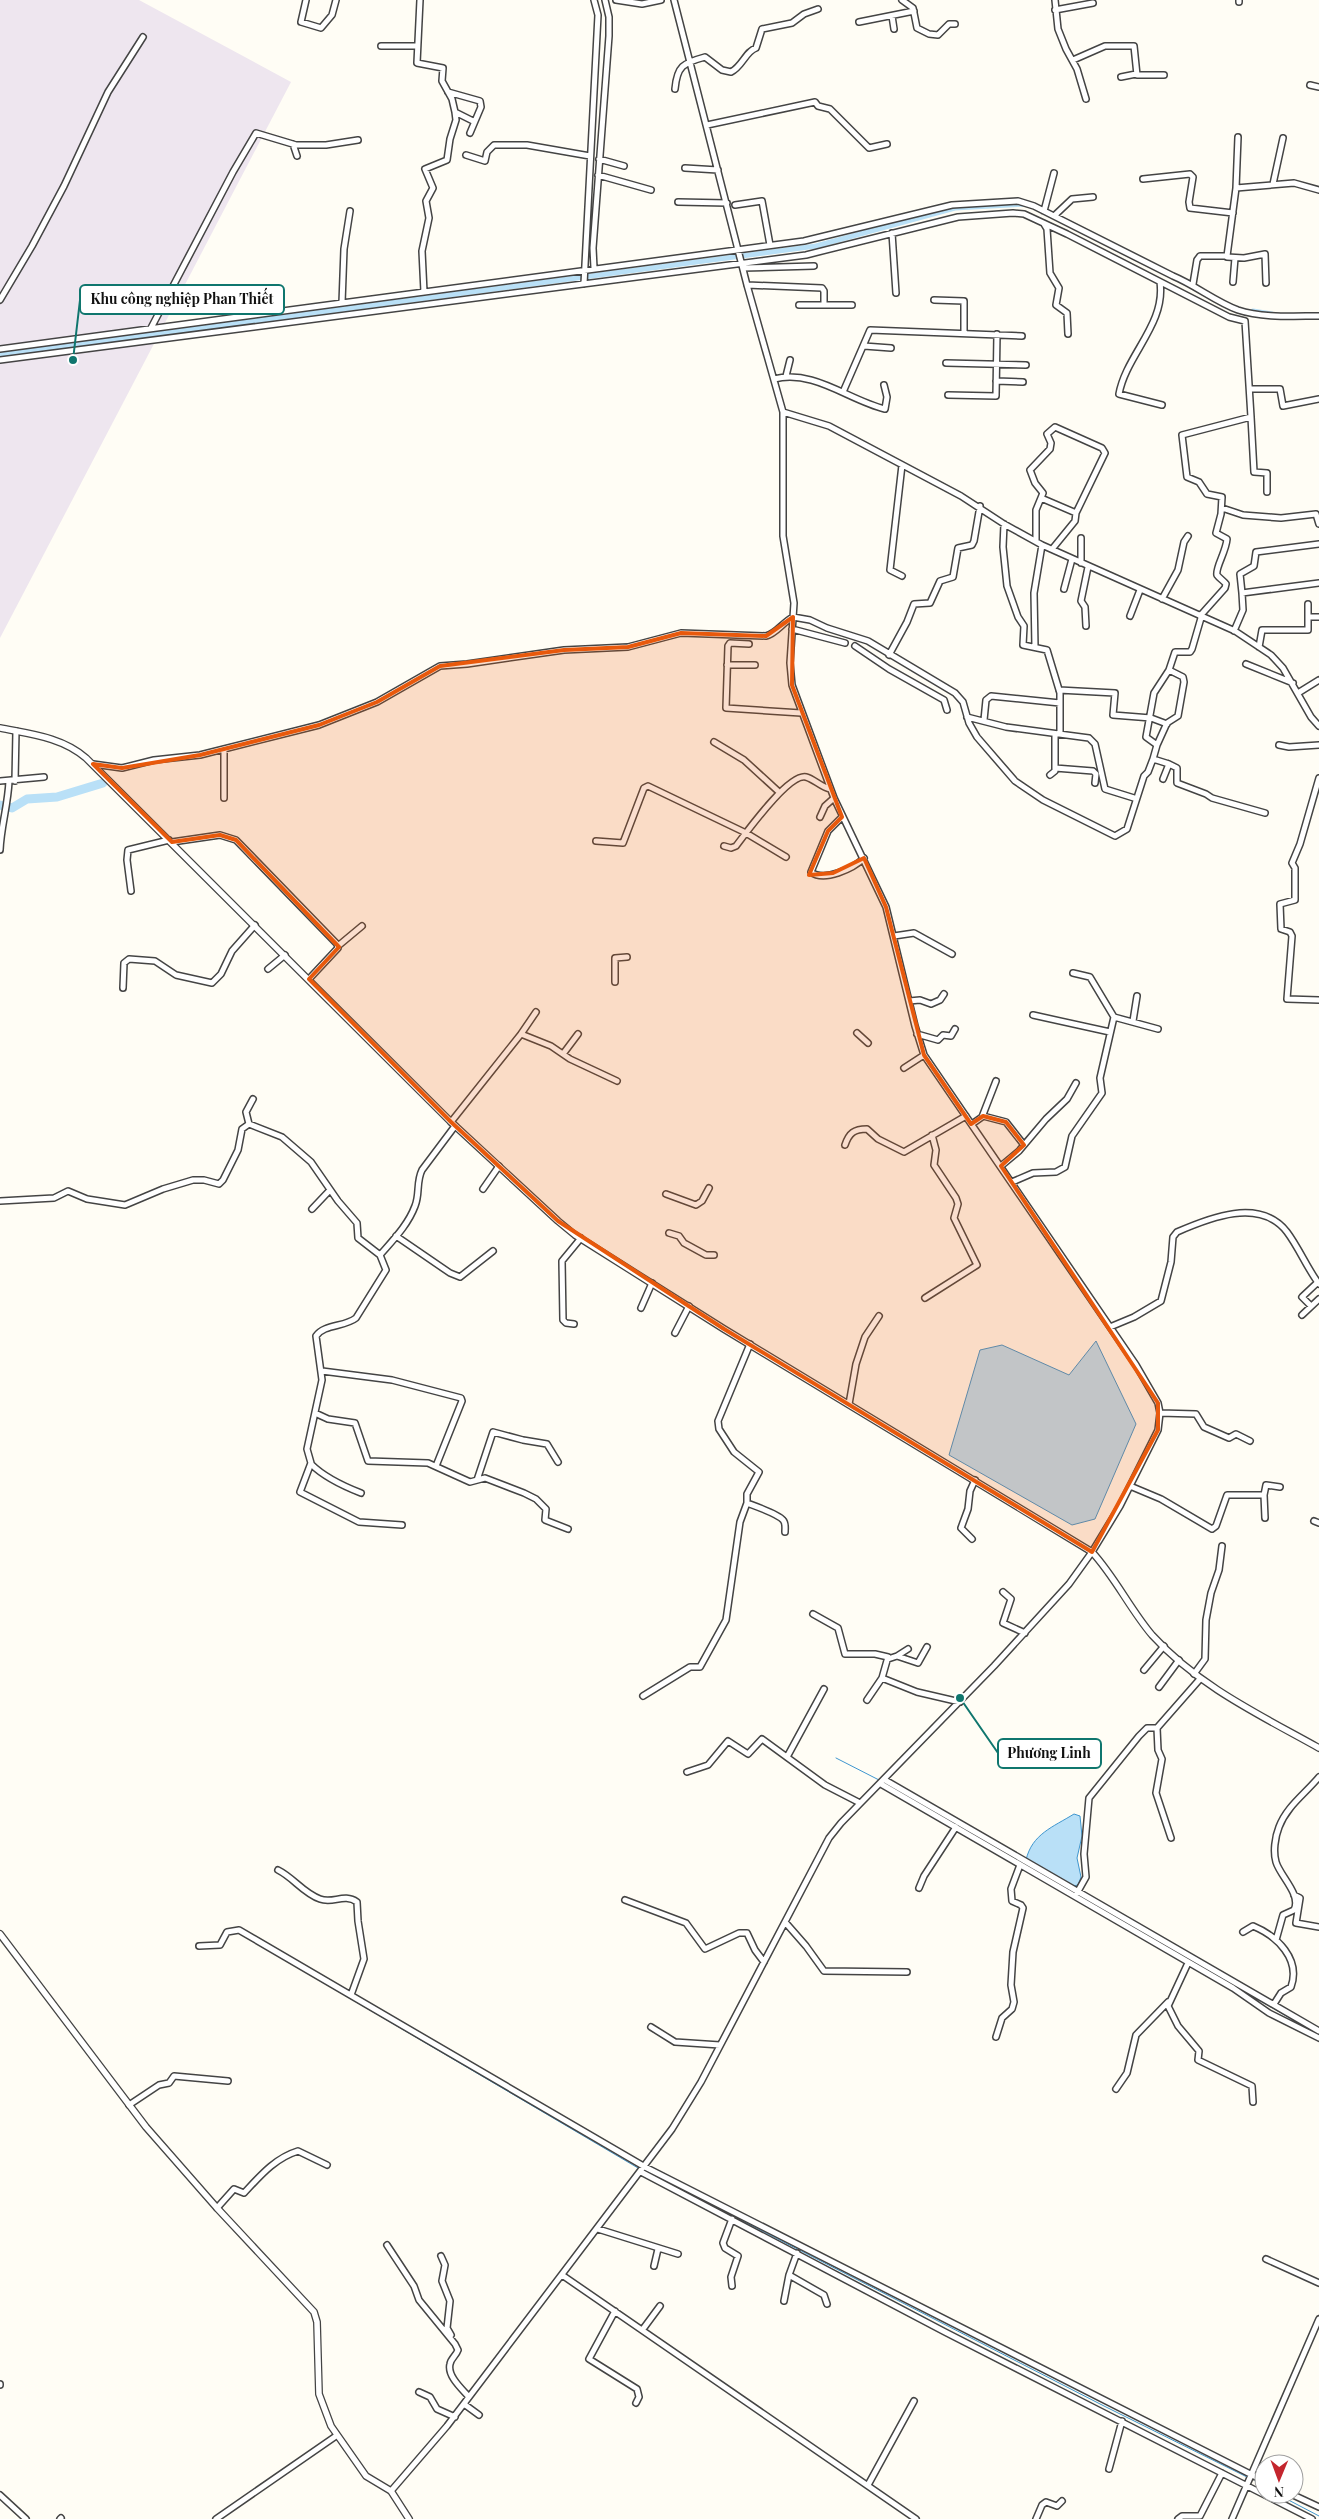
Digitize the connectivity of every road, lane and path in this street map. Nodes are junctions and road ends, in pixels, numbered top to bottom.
1 (306, 0) edge
2 (336, 0) edge
3 (420, 0) edge
4 (594, 0) edge
5 (605, 0) edge
6 (616, 0) edge
7 (661, 0) edge
8 (674, 0) edge
9 (902, 0) edge
10 (1055, 0) edge
11 (1093, 3) dead end
12 (818, 9) dead end
13 (1055, 10) junction
14 (914, 11) junction
15 (608, 13) junction
16 (598, 15) junction
17 (892, 16) junction
18 (859, 22) dead end
19 (955, 24) dead end
20 (894, 29) dead end
21 (143, 37) dead end
22 (381, 46) dead end
23 (417, 46) junction
24 (1072, 60) junction
25 (690, 62) junction
26 (1136, 74) junction
27 (1164, 75) dead end
28 (1121, 77) dead end
29 (1310, 85) dead end
30 (1319, 87) edge
31 (674, 88) dead end
32 (448, 92) junction
33 (1086, 99) dead end
34 (455, 112) junction
35 (473, 121) junction
36 (706, 125) junction
37 (470, 133) dead end
38 (1238, 138) dead end
39 (1283, 138) dead end
40 (358, 140) dead end
41 (293, 144) junction
42 (887, 144) dead end
43 (466, 155) dead end
44 (297, 156) dead end
45 (590, 156) junction
46 (599, 159) junction
47 (624, 166) dead end
48 (684, 168) dead end
49 (718, 170) junction
50 (1054, 173) dead end
51 (598, 175) junction
52 (1143, 179) dead end
53 (1273, 184) junction
54 (1236, 188) junction
55 (651, 190) dead end
56 (1319, 190) edge
57 (1094, 197) dead end
58 (678, 202) dead end
59 (727, 203) junction
60 (736, 205) dead end
61 (350, 211) dead end
62 (1044, 211) junction
63 (1233, 213) junction
64 (1054, 216) junction
65 (1044, 223) junction
66 (892, 233) junction
67 (770, 244) junction
68 (738, 250) junction
69 (1227, 257) junction
70 (1235, 258) junction
71 (742, 263) junction
72 (814, 266) dead end
73 (594, 268) junction
74 (584, 271) junction
75 (584, 282) junction
76 (1160, 282) junction
77 (1233, 282) dead end
78 (1266, 283) dead end
79 (1193, 284) junction
80 (748, 285) junction
81 (424, 292) junction
82 (896, 293) dead end
83 (0, 300) edge
84 (934, 300) dead end
85 (342, 302) junction
86 (799, 304) dead end
87 (824, 305) junction
88 (852, 305) dead end
89 (1319, 316) edge
90 (151, 328) junction
91 (964, 332) junction
92 (997, 334) junction
93 (1068, 334) dead end
94 (1022, 336) dead end
95 (864, 346) junction
96 (891, 348) dead end
97 (0, 349) edge
98 (0, 360) edge
99 (790, 360) dead end
100 (946, 363) dead end
101 (997, 364) junction
102 (1026, 365) dead end
103 (786, 376) junction
104 (774, 379) junction
105 (996, 381) junction
106 (1023, 382) dead end
107 (884, 385) dead end
108 (1250, 389) junction
109 (843, 392) junction
110 (948, 395) dead end
111 (1319, 399) edge
112 (1162, 405) dead end
113 (783, 412) junction
114 (1251, 417) junction
115 (902, 465) junction
116 (1267, 492) dead end
117 (1041, 498) junction
118 (980, 506) junction
119 (1222, 508) junction
120 (1076, 513) junction
121 (1004, 524) junction
122 (1319, 524) edge
123 (1188, 536) dead end
124 (1081, 538) dead end
125 (1036, 541) junction
126 (1319, 544) edge
127 (1042, 545) junction
128 (1053, 548) junction
129 (1072, 559) junction
130 (1081, 564) junction
131 (1088, 567) junction
132 (902, 576) dead end
133 (1319, 582) edge
134 (1064, 589) dead end
135 (1140, 590) junction
136 (1242, 592) junction
137 (1162, 599) junction
138 (1308, 604) dead end
139 (1130, 616) dead end
140 (1200, 617) junction
141 (1308, 617) junction
142 (1319, 617) edge
143 (793, 623) junction
144 (1086, 626) dead end
145 (1234, 630) junction
146 (845, 643) dead end
147 (749, 644) dead end
148 (855, 646) dead end
149 (1035, 647) junction
150 (1259, 647) junction
151 (889, 655) junction
152 (1246, 664) dead end
153 (727, 665) junction
154 (755, 665) dead end
155 (1169, 670) junction
156 (1319, 680) edge
157 (1293, 683) junction
158 (1059, 690) junction
159 (1298, 693) junction
160 (1060, 703) junction
161 (946, 710) dead end
162 (801, 713) junction
163 (967, 717) junction
164 (1150, 718) junction
165 (984, 720) junction
166 (1167, 724) junction
167 (1319, 726) edge
168 (0, 728) edge
169 (16, 731) junction
170 (1057, 734) junction
171 (714, 742) dead end
172 (1157, 745) junction
173 (1279, 745) dead end
174 (1319, 745) edge
175 (224, 756) junction
176 (1153, 759) junction
177 (93, 764) junction
178 (1169, 764) junction
179 (1055, 768) junction
180 (1050, 775) dead end
181 (44, 778) dead end
182 (1319, 778) edge
183 (1163, 779) dead end
184 (0, 781) edge
185 (9, 781) junction
186 (15, 781) junction
187 (1095, 783) dead end
188 (830, 789) junction
189 (779, 792) junction
190 (224, 798) dead end
191 (834, 798) junction
192 (1134, 798) dead end
193 (1265, 813) dead end
194 (820, 816) dead end
195 (842, 816) junction
196 (746, 833) junction
197 (171, 841) junction
198 (596, 841) dead end
199 (724, 846) dead end
200 (0, 850) edge
201 (786, 857) dead end
202 (864, 858) junction
203 (131, 891) dead end
204 (255, 925) junction
205 (362, 926) dead end
206 (894, 936) junction
207 (338, 946) junction
208 (952, 954) dead end
209 (285, 955) junction
210 (627, 957) dead end
211 (268, 969) dead end
212 (1073, 973) dead end
213 (309, 979) junction
214 (615, 982) dead end
215 (123, 988) dead end
216 (944, 994) dead end
217 (1137, 996) dead end
218 (1319, 1000) edge
219 (909, 1001) junction
220 (536, 1012) dead end
221 (1033, 1015) dead end
222 (1114, 1017) junction
223 (1133, 1021) junction
224 (955, 1029) dead end
225 (1158, 1029) dead end
226 (1110, 1032) junction
227 (857, 1033) dead end
228 (521, 1034) junction
229 (578, 1034) dead end
230 (917, 1034) junction
231 (868, 1043) dead end
232 (563, 1054) junction
233 (924, 1055) junction
234 (904, 1068) dead end
235 (617, 1081) dead end
236 (996, 1081) dead end
237 (1076, 1084) dead end
238 (253, 1099) dead end
239 (966, 1116) junction
240 (983, 1116) junction
241 (249, 1124) junction
242 (453, 1124) junction
243 (972, 1124) junction
244 (932, 1135) junction
245 (845, 1145) dead end
246 (1024, 1145) junction
247 (499, 1166) junction
248 (1001, 1166) junction
249 (1012, 1182) junction
250 (709, 1188) dead end
251 (483, 1189) dead end
252 (330, 1190) junction
253 (666, 1194) dead end
254 (0, 1201) edge
255 (312, 1209) dead end
256 (669, 1233) dead end
257 (396, 1236) junction
258 (581, 1238) junction
259 (493, 1251) dead end
260 (380, 1255) junction
261 (714, 1255) dead end
262 (652, 1283) junction
263 (1318, 1283) edge
264 (925, 1298) dead end
265 (1319, 1299) edge
266 (689, 1306) junction
267 (1312, 1306) junction
268 (641, 1308) dead end
269 (1302, 1315) dead end
270 (879, 1316) dead end
271 (574, 1324) dead end
272 (1110, 1327) junction
273 (675, 1333) dead end
274 (750, 1344) junction
275 (322, 1371) junction
276 (849, 1404) junction
277 (314, 1413) junction
278 (1160, 1413) junction
279 (1250, 1441) dead end
280 (558, 1462) dead end
281 (311, 1464) junction
282 (436, 1466) junction
283 (477, 1480) junction
284 (975, 1480) junction
285 (1130, 1486) junction
286 (1280, 1487) dead end
287 (360, 1493) dead end
288 (1264, 1495) junction
289 (747, 1503) junction
290 (1265, 1518) dead end
291 (402, 1525) dead end
292 (568, 1529) dead end
293 (785, 1532) dead end
294 (972, 1538) dead end
295 (1222, 1546) dead end
296 (1092, 1552) junction
297 (1003, 1592) dead end
298 (812, 1614) dead end
299 (1024, 1633) junction
300 (1164, 1646) junction
301 (927, 1647) dead end
302 (908, 1649) dead end
303 (897, 1656) junction
304 (888, 1659) junction
305 (1179, 1660) junction
306 (1144, 1670) dead end
307 (1194, 1674) junction
308 (882, 1678) junction
309 (1200, 1679) junction
310 (1159, 1687) dead end
311 (824, 1689) dead end
312 (643, 1696) dead end
313 (867, 1700) dead end
314 (960, 1702) junction
315 (1157, 1728) junction
316 (1319, 1748) edge
317 (787, 1757) junction
318 (687, 1772) dead end
319 (1319, 1776) edge
320 (883, 1782) junction
321 (860, 1804) junction
322 (956, 1828) junction
323 (1171, 1838) dead end
324 (1020, 1865) junction
325 (278, 1870) dead end
326 (919, 1888) dead end
327 (1076, 1894) junction
328 (1294, 1895) junction
329 (625, 1900) dead end
330 (785, 1922) junction
331 (1319, 1927) edge
332 (1243, 1932) dead end
333 (0, 1934) edge
334 (1276, 1940) junction
335 (199, 1946) dead end
336 (764, 1962) junction
337 (1188, 1963) junction
338 (907, 1972) dead end
339 (351, 1995) junction
340 (1168, 2002) junction
341 (1274, 2004) junction
342 (651, 2026) dead end
343 (1319, 2031) edge
344 (996, 2037) dead end
345 (1319, 2038) edge
346 (720, 2045) junction
347 (228, 2081) dead end
348 (1116, 2089) dead end
349 (1253, 2102) dead end
350 (130, 2105) junction
351 (327, 2166) dead end
352 (645, 2167) junction
353 (641, 2172) junction
354 (217, 2208) junction
355 (732, 2219) junction
356 (598, 2229) junction
357 (387, 2245) dead end
358 (658, 2248) junction
359 (797, 2253) junction
360 (678, 2254) dead end
361 (440, 2256) dead end
362 (1266, 2259) dead end
363 (654, 2266) dead end
364 (562, 2275) junction
365 (789, 2275) junction
366 (1319, 2283) edge
367 (732, 2286) dead end
368 (784, 2301) dead end
369 (827, 2304) dead end
370 (660, 2306) dead end
371 (615, 2311) junction
372 (1319, 2319) edge
373 (643, 2329) junction
374 (458, 2350) junction
375 (419, 2392) dead end
376 (470, 2397) junction
377 (914, 2401) dead end
378 (464, 2404) junction
379 (636, 2404) dead end
380 (479, 2415) dead end
381 (454, 2417) junction
382 (1122, 2421) junction
383 (336, 2436) junction
384 (1109, 2469) dead end
385 (1222, 2473) junction
386 (1252, 2475) junction
387 (868, 2485) junction
388 (1247, 2486) junction
389 (390, 2491) junction
390 (0, 2496) edge
391 (1304, 2500) edge
392 (1062, 2501) dead end
393 (1319, 2507) edge
394 (26, 2519) edge
395 (216, 2519) edge
396 (410, 2519) edge
397 (916, 2519) edge
398 (1036, 2519) edge
399 (1178, 2519) edge
400 (1232, 2519) edge
401 (1312, 2519) edge

1 - 2 street
3 - 23 street
4 - 16 street
5 - 15 street
6 - 7 street
8 - 25 street
9 - 14 street
10 - 13 street
11 - 13 street
12 - 25 street
13 - 24 street
14 - 17 street
14 - 19 street
15 - 16 street
15 - 46 street
16 - 45 street
17 - 18 street
17 - 20 street
21 - 83 street
22 - 23 street
23 - 32 street
24 - 26 street
24 - 33 street
25 - 31 street
25 - 36 street
26 - 27 street
26 - 28 street
29 - 30 street
32 - 34 street
32 - 35 street
34 - 35 street
34 - 81 street
35 - 37 street
36 - 42 street
36 - 49 street
38 - 54 street
39 - 53 street
40 - 41 street
41 - 44 street
41 - 90 street
43 - 45 street
45 - 74 street
46 - 47 street
46 - 51 street
48 - 49 street
49 - 59 street
50 - 62 street
51 - 55 street
51 - 73 street
52 - 63 street
53 - 54 street
53 - 56 street
54 - 63 street
57 - 64 street
58 - 59 street
59 - 68 street
60 - 67 street
61 - 85 street
62 - 64 street
62 - 67 street
63 - 69 street
64 - 79 street
65 - 66 street
65 - 76 street
65 - 93 street
66 - 71 street
66 - 82 street
67 - 68 street
68 - 71 street
68 - 73 street
69 - 70 street
69 - 79 street
70 - 77 street
70 - 78 street
71 - 72 street
71 - 75 street
71 - 80 street
73 - 74 street
74 - 75 street
74 - 81 street
75 - 98 street
76 - 108 street
76 - 112 street
79 - 89 street
80 - 87 street
80 - 104 street
81 - 85 street
84 - 91 street
85 - 90 street
86 - 87 street
87 - 88 street
90 - 97 street
91 - 92 street
91 - 95 street
92 - 94 street
92 - 101 street
95 - 96 street
95 - 109 street
99 - 103 street
100 - 101 street
101 - 102 street
101 - 105 street
103 - 104 street
103 - 109 street
104 - 113 street
105 - 106 street
105 - 110 street
107 - 109 street
108 - 111 street
108 - 114 street
113 - 115 street
113 - 143 street
114 - 116 street
114 - 119 street
115 - 118 street
115 - 132 street
117 - 120 street
117 - 120 street
117 - 125 street
118 - 121 street
118 - 151 street
119 - 122 street
119 - 140 street
120 - 128 street
121 - 125 street
121 - 149 street
123 - 137 street
124 - 130 street
125 - 127 street
126 - 136 street
127 - 128 street
127 - 149 street
128 - 129 street
129 - 130 street
129 - 134 street
130 - 131 street
131 - 135 street
131 - 144 street
133 - 136 street
135 - 137 street
135 - 139 street
136 - 145 street
137 - 140 street
138 - 141 street
140 - 145 street
140 - 155 street
141 - 142 street
141 - 150 street
143 - 146 street
143 - 151 street
143 - 162 street
143 - 175 street
145 - 150 street
147 - 153 street
148 - 161 street
149 - 158 street
150 - 157 street
151 - 163 street
152 - 157 street
153 - 154 street
153 - 162 street
155 - 164 street
155 - 166 street
156 - 159 street
157 - 159 street
158 - 160 street
158 - 164 street
159 - 167 street
160 - 165 street
160 - 170 street
162 - 188 street
163 - 165 street
163 - 176 street
164 - 166 street
164 - 172 street
165 - 170 street
166 - 172 street
168 - 169 street
169 - 177 street
169 - 186 street
170 - 179 street
170 - 192 street
171 - 189 street
172 - 176 street
173 - 174 street
175 - 177 street
175 - 190 street
176 - 178 street
177 - 197 street
178 - 183 street
178 - 193 street
179 - 180 street
179 - 187 street
181 - 186 street
182 - 218 street
184 - 185 street
185 - 186 street
185 - 200 street
188 - 189 street
188 - 191 street
189 - 196 street
191 - 194 street
191 - 195 street
195 - 202 street
195 - 202 street
196 - 198 street
196 - 199 street
196 - 201 street
197 - 203 street
197 - 204 street
197 - 207 street
202 - 206 street
204 - 209 street
204 - 215 street
205 - 207 street
206 - 208 street
206 - 219 street
207 - 213 street
209 - 211 street
209 - 213 street
210 - 214 street
212 - 222 street
213 - 242 street
216 - 219 street
217 - 223 street
219 - 230 street
220 - 228 street
221 - 226 street
222 - 223 street
222 - 226 street
223 - 225 street
224 - 230 street
226 - 249 street
227 - 231 street
228 - 232 street
228 - 242 street
229 - 232 street
230 - 233 street
232 - 235 street
233 - 234 street
233 - 239 street
236 - 240 street
237 - 246 street
238 - 241 street
239 - 243 street
239 - 244 street
240 - 243 street
240 - 246 street
241 - 252 street
241 - 254 street
242 - 247 street
242 - 257 street
243 - 248 street
244 - 245 street
244 - 264 street
246 - 248 street
247 - 251 street
247 - 258 street
248 - 249 street
249 - 272 street
250 - 253 street
252 - 255 street
252 - 260 street
256 - 261 street
257 - 259 street
257 - 260 street
258 - 262 street
258 - 271 street
260 - 275 street
262 - 266 street
262 - 268 street
263 - 267 street
263 - 272 street
265 - 267 street
266 - 273 street
266 - 274 street
267 - 269 street
270 - 276 street
272 - 278 street
274 - 276 street
274 - 289 street
275 - 277 street
275 - 282 street
276 - 284 street
277 - 281 street
277 - 282 street
278 - 279 street
278 - 285 street
280 - 283 street
281 - 287 street
281 - 291 street
282 - 283 street
283 - 292 street
284 - 294 street
284 - 296 street
285 - 288 street
285 - 296 street
286 - 288 street
288 - 290 street
289 - 293 street
289 - 312 street
295 - 307 street
296 - 299 street
296 - 300 street
297 - 299 street
298 - 304 street
299 - 314 street
300 - 305 street
300 - 306 street
301 - 303 street
302 - 303 street
303 - 304 street
304 - 308 street
305 - 307 street
305 - 310 street
307 - 309 street
308 - 313 street
308 - 314 street
309 - 315 street
309 - 316 street
311 - 317 street
314 - 320 street
315 - 323 street
315 - 327 street
317 - 318 street
317 - 321 street
319 - 328 street
320 - 321 street
320 - 322 street
320 - 327 street
321 - 330 street
322 - 324 street
322 - 326 street
324 - 327 street
324 - 344 street
325 - 339 street
327 - 337 street
327 - 341 street
328 - 331 street
328 - 334 street
329 - 336 street
330 - 336 street
330 - 338 street
332 - 334 street
333 - 350 street
334 - 341 street
335 - 339 street
336 - 346 street
337 - 340 street
337 - 345 street
339 - 352 street
340 - 348 street
340 - 349 street
341 - 343 street
342 - 346 street
346 - 352 street
347 - 350 street
350 - 354 street
351 - 354 street
352 - 353 street
352 - 386 street
353 - 355 street
353 - 356 street
354 - 383 street
355 - 359 street
355 - 367 street
356 - 358 street
356 - 364 street
357 - 374 street
358 - 360 street
358 - 363 street
359 - 365 street
359 - 382 street
361 - 374 street
362 - 366 street
364 - 371 street
364 - 376 street
365 - 368 street
365 - 369 street
370 - 373 street
371 - 373 street
371 - 379 street
372 - 386 street
373 - 387 street
374 - 376 street
375 - 381 street
376 - 378 street
377 - 387 street
378 - 380 street
378 - 381 street
381 - 389 street
382 - 384 street
382 - 385 street
383 - 389 street
383 - 395 street
385 - 388 street
385 - 399 street
386 - 388 street
387 - 397 street
388 - 400 street
388 - 401 street
389 - 396 street
390 - 394 street
391 - 393 street
392 - 398 street

